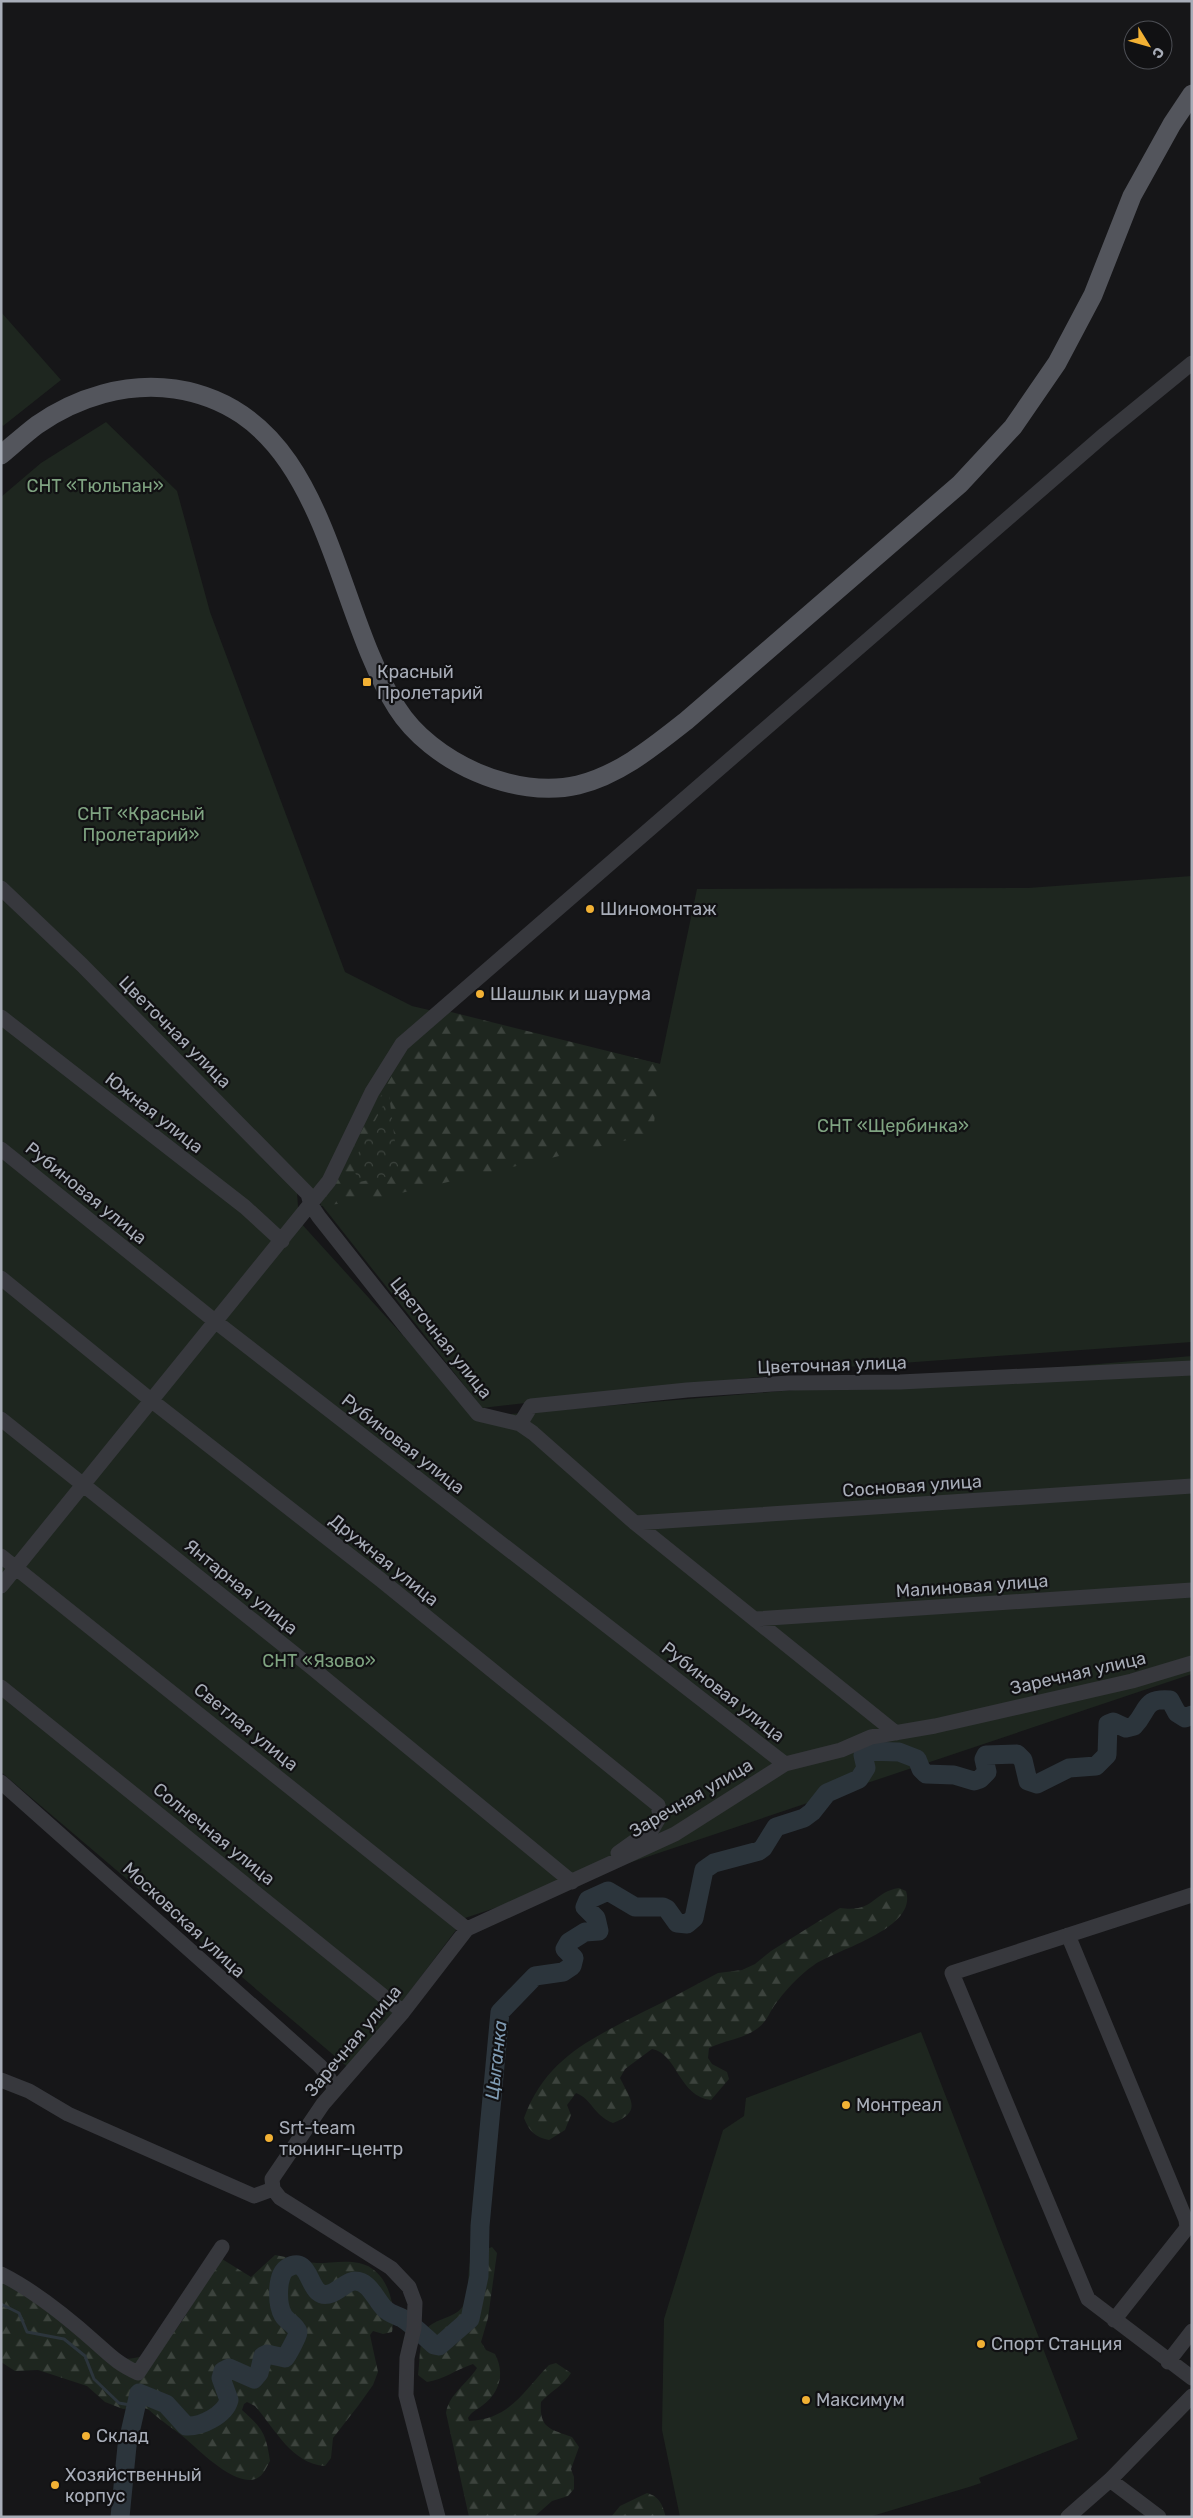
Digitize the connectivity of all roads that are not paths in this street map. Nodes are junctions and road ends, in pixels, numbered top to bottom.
1 (1192, 94) edge
2 (1192, 363) edge
3 (1, 455) edge
4 (1, 888) edge
5 (1, 1017) edge
6 (1, 1148) edge
7 (311, 1205) junction
8 (282, 1240) junction
9 (1, 1278) edge
10 (216, 1322) junction
11 (1192, 1368) edge
12 (152, 1401) junction
13 (1, 1419) edge
14 (520, 1424) junction
15 (83, 1484) junction
16 (1192, 1486) edge
17 (635, 1523) junction
18 (1, 1556) edge
19 (16, 1568) junction
20 (1, 1586) edge
21 (1192, 1590) edge
22 (755, 1619) junction
23 (1192, 1664) edge
24 (1, 1687) edge
25 (896, 1733) junction
26 (785, 1764) junction
27 (1, 1782) edge
28 (578, 1879) junction
29 (1192, 1895) edge
30 (467, 1929) junction
31 (1068, 1935) junction
32 (403, 2012) junction
33 (1, 2080) edge
34 (335, 2090) junction
35 (273, 2184) junction
36 (222, 2247) dead end
37 (1, 2274) edge
38 (1114, 2320) junction
39 (1192, 2331) edge
40 (1168, 2362) junction
41 (1192, 2378) edge
42 (1192, 2396) edge
43 (1110, 2480) junction
44 (438, 2517) edge
45 (1068, 2517) edge
46 (1159, 2517) edge

1 - 3 main road
2 - 7 street
4 - 7 street, Цветочная улица
5 - 8 street, Южная улица
6 - 10 street, Рубиновая улица
7 - 8 street
7 - 14 street, Цветочная улица
8 - 10 street
9 - 12 street, Дружная улица
10 - 12 street
10 - 26 street, Рубиновая улица
11 - 14 street, Цветочная улица
12 - 15 street
12 - 28 street, Дружная улица
13 - 15 street, Янтарная улица
14 - 17 street
15 - 19 street
15 - 28 street, Янтарная улица
16 - 17 street, Сосновая улица
17 - 22 street
18 - 19 street, Светлая улица
19 - 20 street
19 - 30 street, Светлая улица
21 - 22 street, Малиновая улица
22 - 25 street
23 - 25 street, Заречная улица
24 - 32 street, Солнечная улица
25 - 26 street, Заречная улица
26 - 28 street, Заречная улица
27 - 34 street, Московская улица
28 - 30 street, Заречная улица
29 - 31 street
30 - 32 street, Заречная улица
31 - 38 street
31 - 38 street
32 - 34 street, Заречная улица
33 - 35 street
34 - 35 street, Заречная улица
35 - 44 street
36 - 37 street
38 - 40 street
39 - 40 street
40 - 41 street
42 - 43 street
43 - 45 street
43 - 46 street

